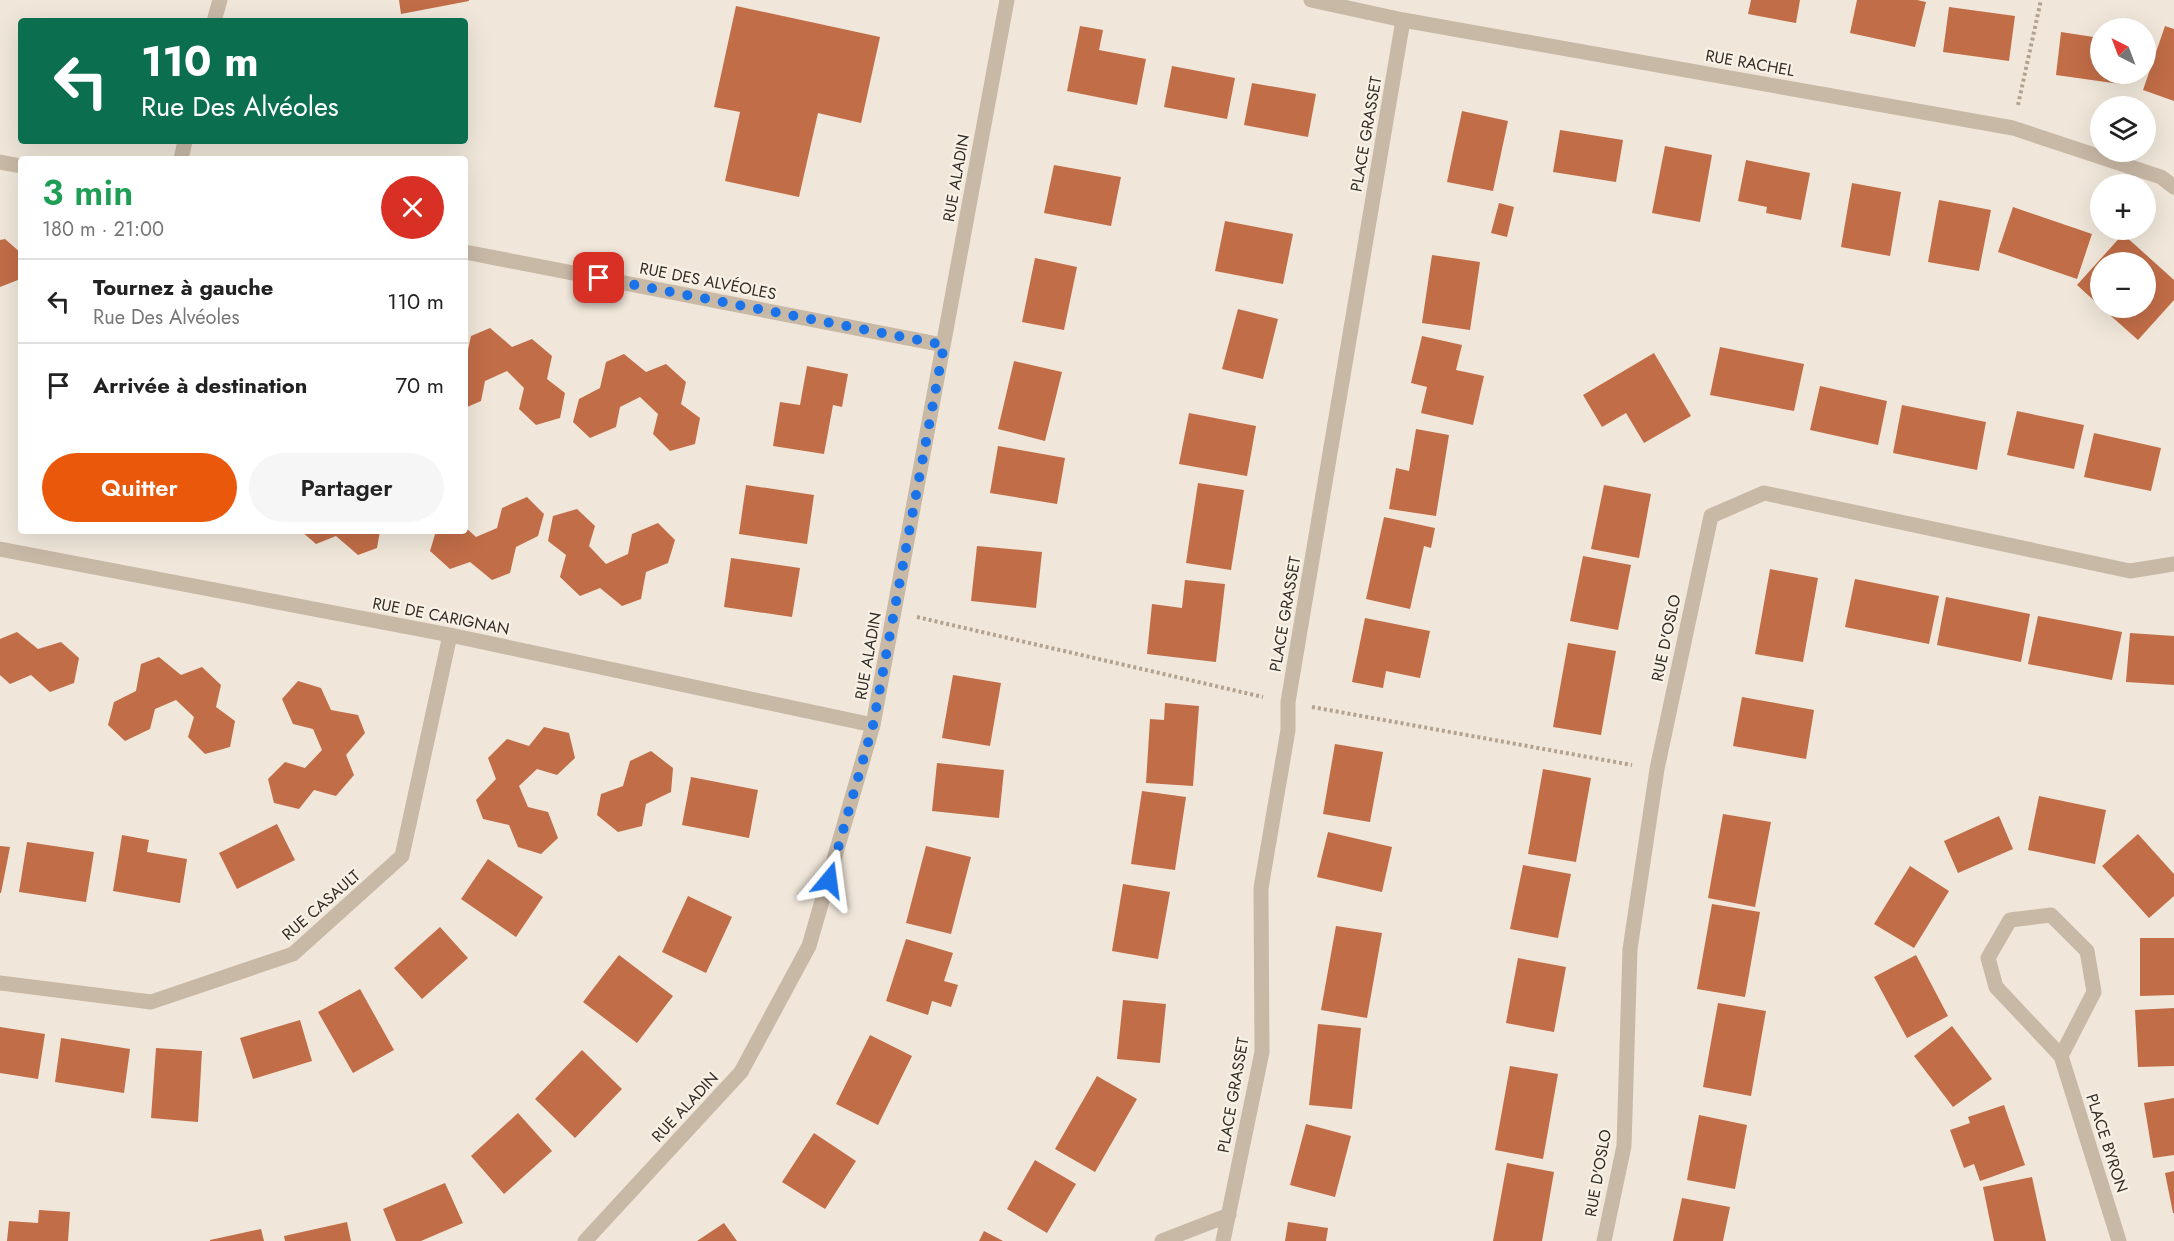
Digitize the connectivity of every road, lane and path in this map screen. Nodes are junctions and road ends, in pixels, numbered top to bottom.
1 (220, 0) edge
2 (1007, 0) edge
3 (1311, 0) edge
4 (2041, 0) edge
5 (215, 18) edge
6 (1403, 20) junction
7 (2013, 128) junction
8 (0, 162) edge
9 (18, 165) edge
10 (2174, 187) edge
11 (468, 253) edge
12 (944, 345) junction
13 (0, 549) edge
14 (2174, 564) edge
15 (450, 635) junction
16 (873, 725) junction
17 (0, 983) edge
18 (2061, 1056) junction
19 (1229, 1215) junction
20 (585, 1241) edge
21 (1162, 1241) edge
22 (1223, 1241) edge
23 (1604, 1241) edge
24 (2119, 1241) edge

1 - 5 street
2 - 12 street, RUE ALADIN
3 - 6 street, RUE RACHEL
4 - 7 path
6 - 7 street, RUE RACHEL
6 - 19 street, PLACE GRASSET
7 - 10 street, RUE RACHEL
8 - 9 street
11 - 12 street, RUE DES ALVÉOLES
12 - 16 street, RUE ALADIN
13 - 15 street, RUE DE CARIGNAN
14 - 23 street, RUE D'OSLO
15 - 16 street, RUE DE CARIGNAN
15 - 17 street, RUE CASAULT
16 - 20 street, RUE ALADIN
18 - 18 street, PLACE BYRON
18 - 24 street, PLACE BYRON
19 - 21 street
19 - 22 street, PLACE GRASSET

